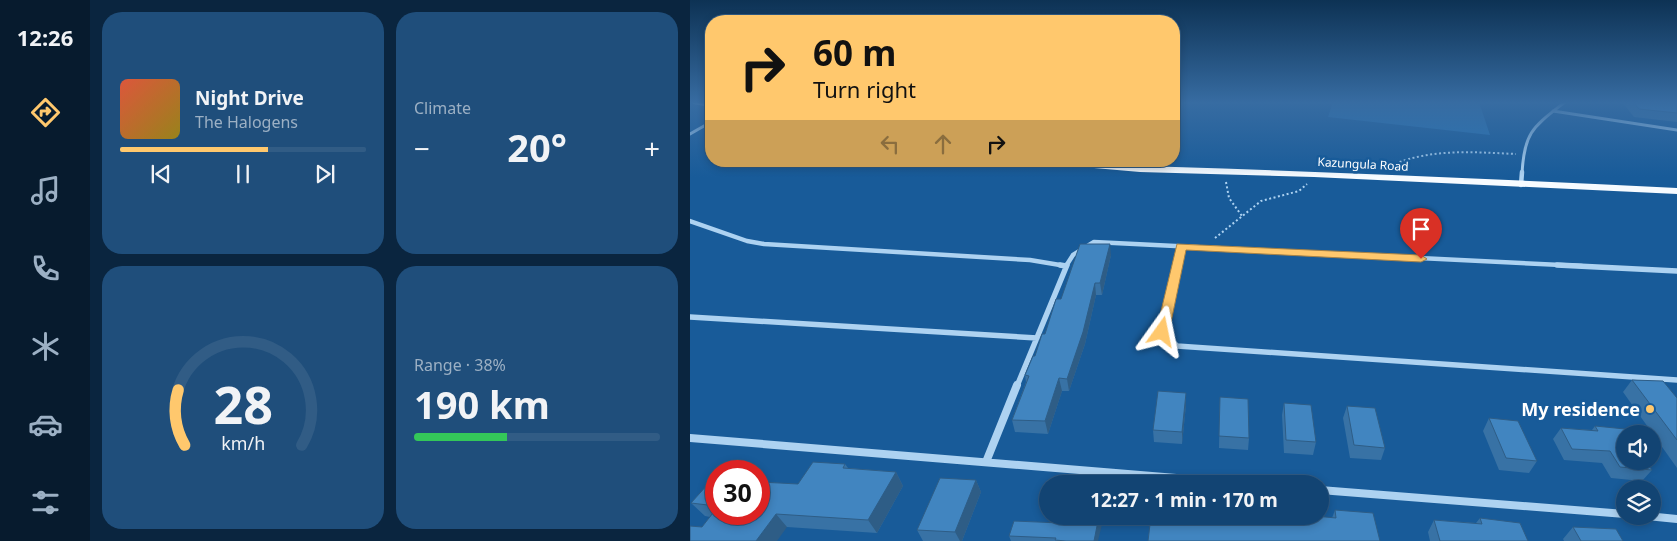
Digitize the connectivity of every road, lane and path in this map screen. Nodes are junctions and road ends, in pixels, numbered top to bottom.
1 (702, 127) edge
2 (1534, 127) edge
3 (1659, 127) edge
4 (1677, 130) edge
5 (690, 134) edge
6 (1523, 154) junction
7 (1166, 167) edge
8 (1380, 168) dead end
9 (1224, 172) junction
10 (1314, 174) junction
11 (1521, 185) junction
12 (1677, 191) edge
13 (1242, 216) junction
14 (690, 221) edge
15 (1181, 247) junction
16 (1204, 248) junction
17 (1066, 266) junction
18 (1677, 271) edge
19 (690, 317) edge
20 (1036, 338) junction
21 (1677, 380) edge
22 (690, 438) edge
23 (986, 462) junction
24 (1141, 475) edge
25 (1329, 491) edge
26 (1616, 513) edge
27 (1661, 517) edge
28 (1677, 519) edge

1 - 5 street
2 - 6 street
3 - 4 street
6 - 8 path
6 - 11 street
7 - 9 main road, Kazungula Road
9 - 10 main road, Kazungula Road
9 - 13 path
10 - 11 main road, Kazungula Road
10 - 13 path
11 - 12 main road, Kazungula Road
13 - 16 path
14 - 17 street
15 - 16 street
15 - 17 street
15 - 21 street
16 - 18 street
17 - 20 street
19 - 20 street
20 - 23 street
22 - 23 street
23 - 24 street
25 - 26 street
27 - 28 street

